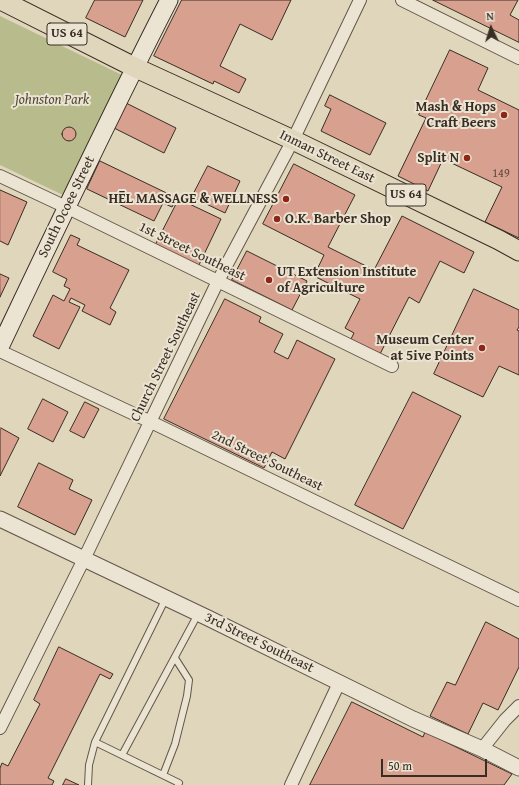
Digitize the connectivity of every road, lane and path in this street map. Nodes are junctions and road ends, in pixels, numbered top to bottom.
1 (1, 0) edge
2 (168, 0) edge
3 (360, 0) edge
4 (402, 0) edge
5 (519, 58) edge
6 (134, 67) junction
7 (293, 140) junction
8 (0, 176) edge
9 (66, 207) junction
10 (519, 251) edge
11 (218, 281) junction
12 (0, 347) edge
13 (0, 351) edge
14 (392, 366) dead end
15 (151, 422) junction
16 (0, 519) edge
17 (84, 559) junction
18 (166, 598) junction
19 (519, 600) edge
20 (198, 613) junction
21 (174, 658) junction
22 (339, 683) junction
23 (519, 706) edge
24 (0, 728) edge
25 (95, 742) junction
26 (482, 749) junction
27 (122, 755) junction
28 (519, 768) edge
29 (163, 775) junction
30 (88, 785) edge
31 (178, 785) edge
32 (291, 785) edge

1 - 6 main road, US 64
2 - 6 main road, South Ocoee Street
3 - 7 street, Church Street Southeast
4 - 5 street
6 - 7 main road, Inman Street East / US 64
6 - 9 main road, South Ocoee Street
7 - 10 main road, Inman Street East / US 64
7 - 11 street, Church Street Southeast
8 - 9 street, 1st Street Southeast
9 - 11 street, 1st Street Southeast
9 - 12 main road, South Ocoee Street
11 - 14 street, 1st Street Southeast
11 - 15 street, Church Street Southeast
13 - 15 street, 2nd Street Southeast
15 - 17 street, Church Street Southeast
15 - 19 street, 2nd Street Southeast
16 - 17 street, 3rd Street Southeast
17 - 18 street, 3rd Street Southeast
17 - 24 street, Church Street Southeast
18 - 20 street, 3rd Street Southeast
18 - 25 lane
20 - 21 lane
20 - 22 street, 3rd Street Southeast
21 - 27 lane
21 - 29 lane
22 - 26 street, 3rd Street Southeast
22 - 32 street
23 - 26 street
25 - 27 lane
25 - 30 lane
26 - 28 street, 3rd Street Southeast
27 - 29 lane
29 - 31 lane

